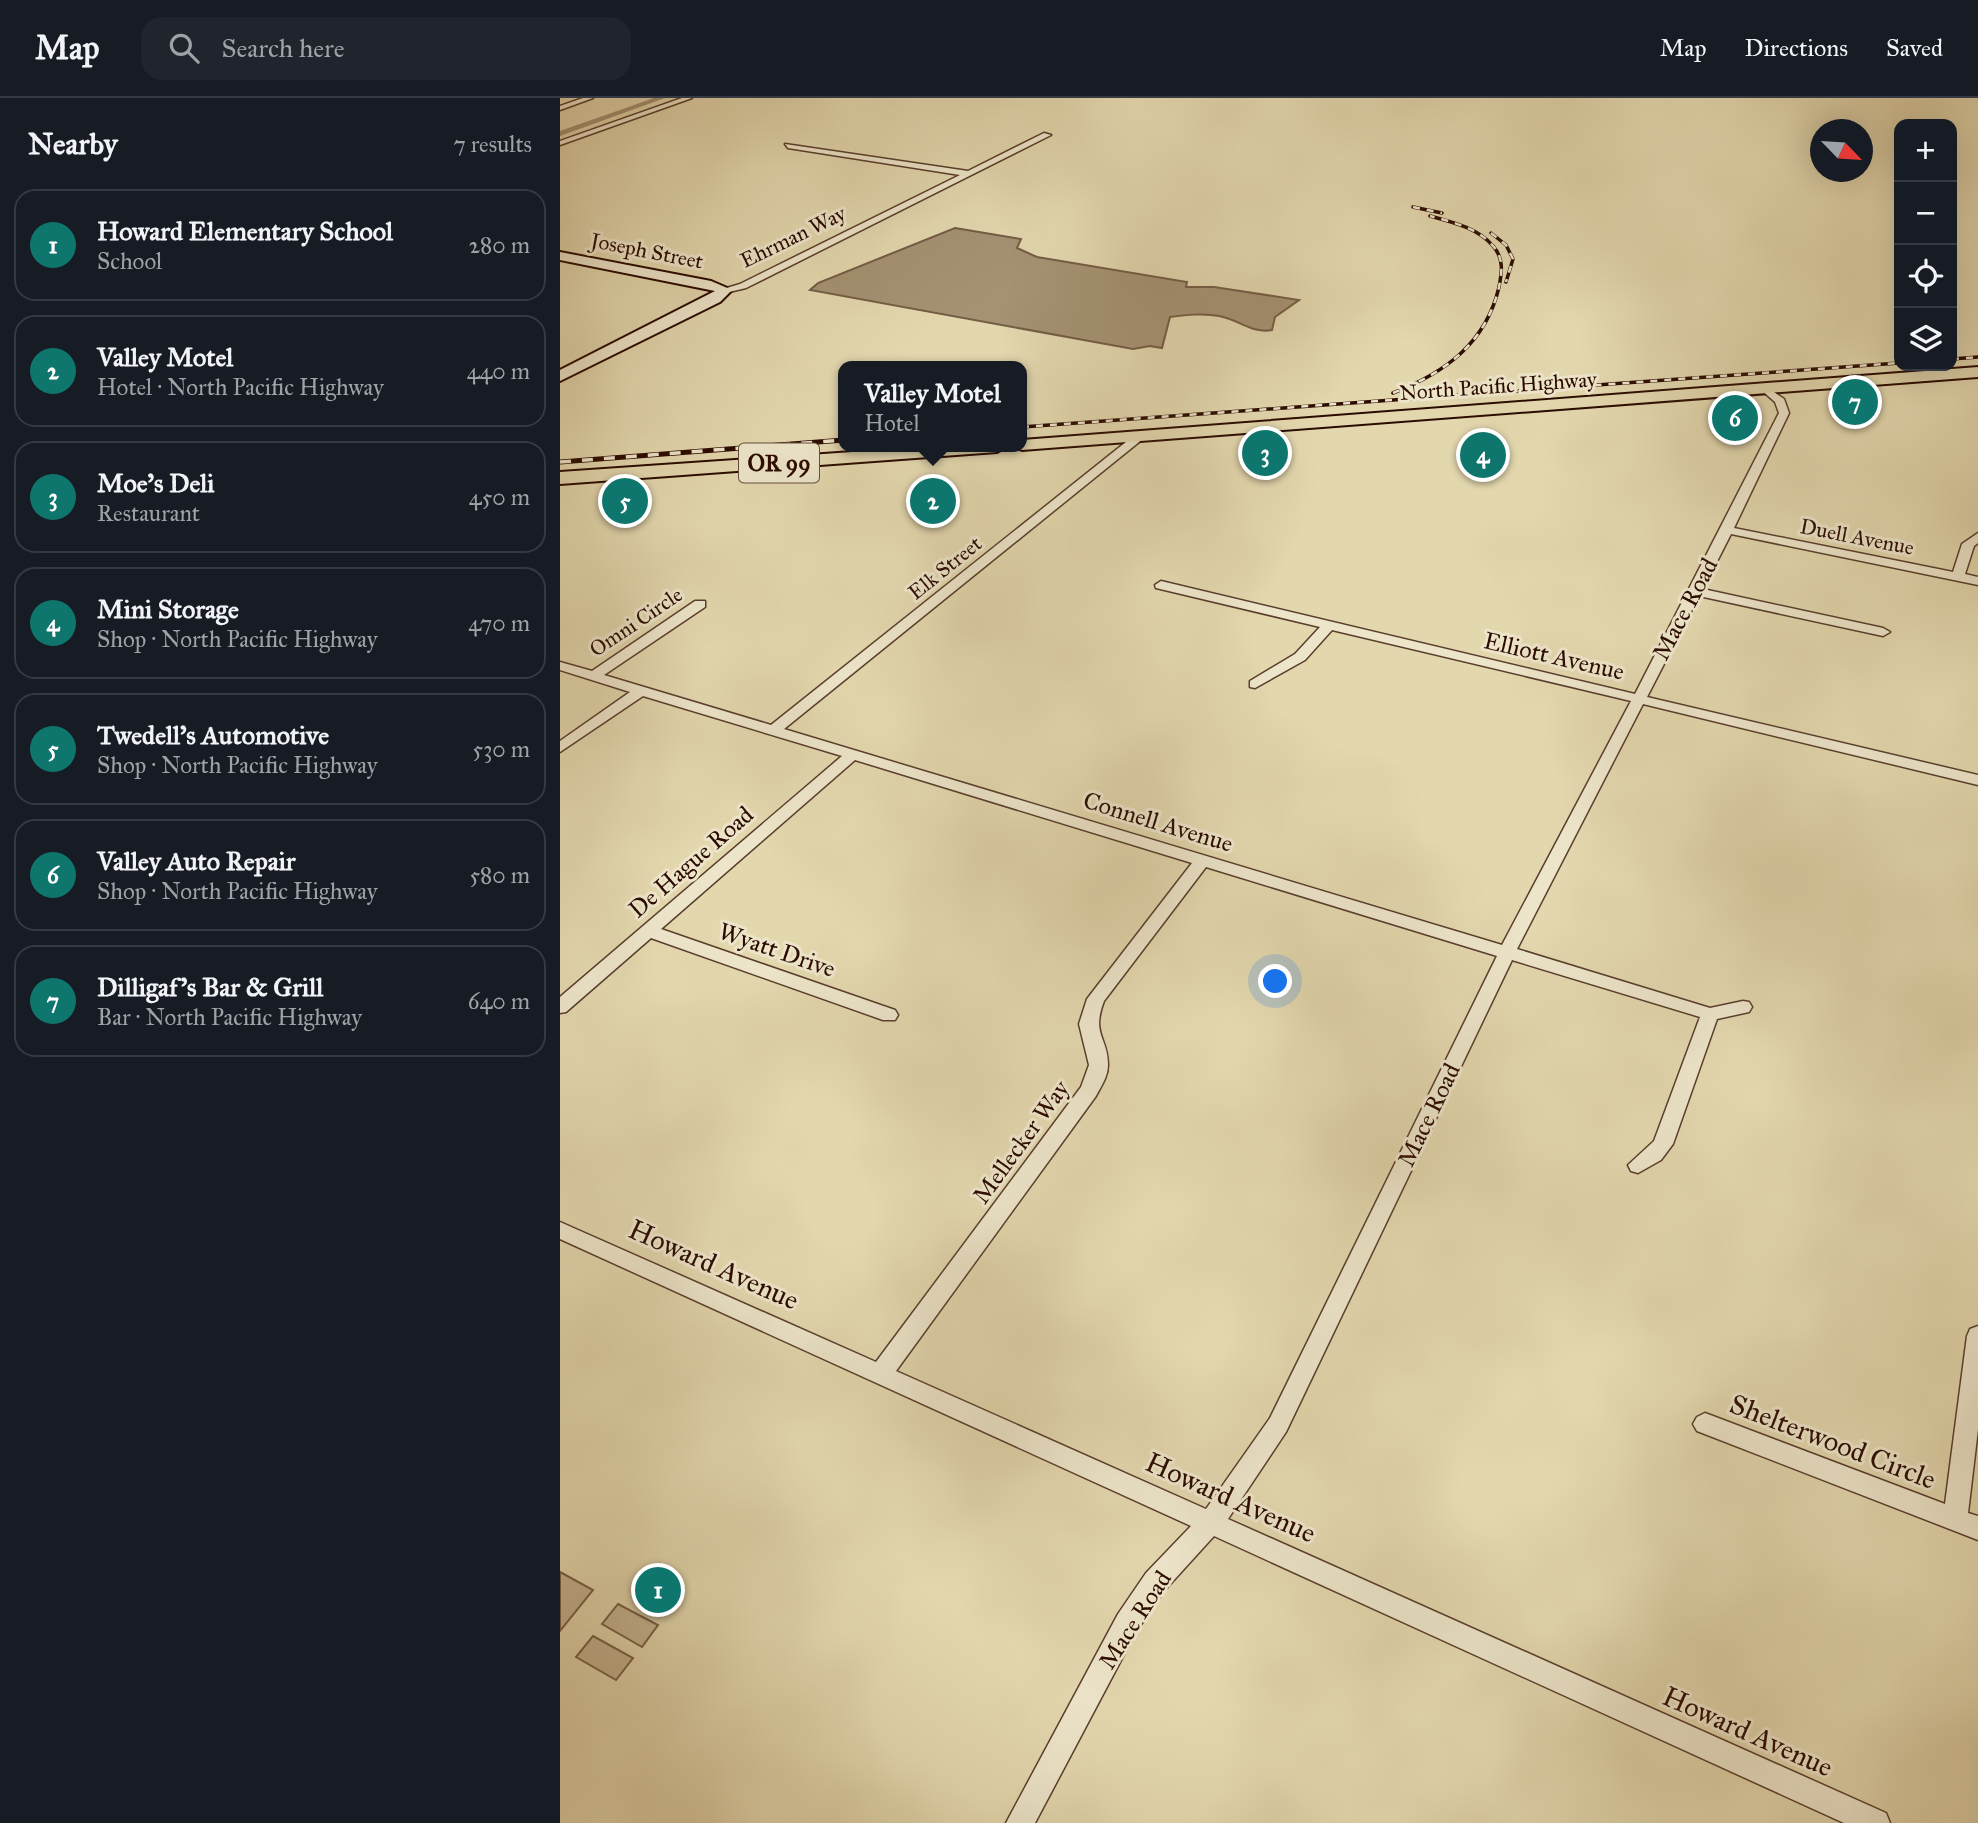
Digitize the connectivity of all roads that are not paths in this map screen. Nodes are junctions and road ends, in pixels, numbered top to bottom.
1 (590, 98) edge
2 (689, 98) edge
3 (560, 108) edge
4 (1047, 135) dead end
5 (560, 142) edge
6 (788, 146) dead end
7 (969, 174) junction
8 (560, 256) edge
9 (725, 290) junction
10 (1978, 372) edge
11 (560, 376) edge
12 (1764, 388) junction
13 (1140, 436) junction
14 (1027, 445) edge
15 (927, 452) edge
16 (560, 478) edge
17 (1727, 530) junction
18 (1978, 537) edge
19 (1958, 576) junction
20 (1978, 581) edge
21 (1161, 585) dead end
22 (1695, 591) junction
23 (701, 604) dead end
24 (1328, 625) junction
25 (1883, 632) dead end
26 (560, 666) edge
27 (595, 675) junction
28 (1255, 684) dead end
29 (643, 689) junction
30 (1638, 699) junction
31 (774, 730) junction
32 (560, 748) edge
33 (853, 754) junction
34 (1978, 780) edge
35 (1202, 861) junction
36 (649, 931) junction
37 (1506, 954) junction
38 (560, 1007) edge
39 (1743, 1007) dead end
40 (1710, 1014) junction
41 (889, 1015) dead end
42 (1638, 1165) dead end
43 (560, 1230) edge
44 (1978, 1336) edge
45 (881, 1373) junction
46 (1705, 1424) dead end
47 (1955, 1519) junction
48 (1210, 1523) junction
49 (1978, 1528) edge
50 (1020, 1823) edge
51 (1876, 1823) edge

1 - 3 street
2 - 5 street
4 - 7 street, Ehrman Way
6 - 7 street
7 - 9 street, Ehrman Way
8 - 9 street, Joseph Street
9 - 11 street, Ehrman Way
10 - 12 main road, North Pacific Highway
12 - 13 main road, North Pacific Highway
12 - 17 street, Mace Road
13 - 14 main road, North Pacific Highway
13 - 31 street, Elk Street
15 - 16 main road, OR 99
17 - 19 street, Duell Avenue
17 - 22 street, Mace Road
18 - 19 street
19 - 20 street, Duell Avenue
21 - 24 street, Elliott Avenue
22 - 25 street
22 - 30 street, Mace Road
23 - 27 street, Omni Circle
24 - 28 street
24 - 30 street, Elliott Avenue
26 - 27 street, Connell Avenue
27 - 29 street, Connell Avenue
29 - 31 street, Connell Avenue
29 - 32 street
30 - 34 street, Elliott Avenue
30 - 37 street, Mace Road
31 - 33 street, Connell Avenue
33 - 35 street, Connell Avenue
33 - 36 street, De Hague Road
35 - 37 street, Connell Avenue
35 - 45 street, Mellecker Way
36 - 38 street, De Hague Road
36 - 41 street, Wyatt Drive
37 - 40 street, Connell Avenue
37 - 48 street, Mace Road
39 - 40 street, Connell Avenue
40 - 42 street
43 - 45 street, Howard Avenue
44 - 47 street
45 - 48 street, Howard Avenue
46 - 47 street, Shelterwood Circle
47 - 49 street, Shelterwood Circle
48 - 50 street, Mace Road
48 - 51 street, Howard Avenue

